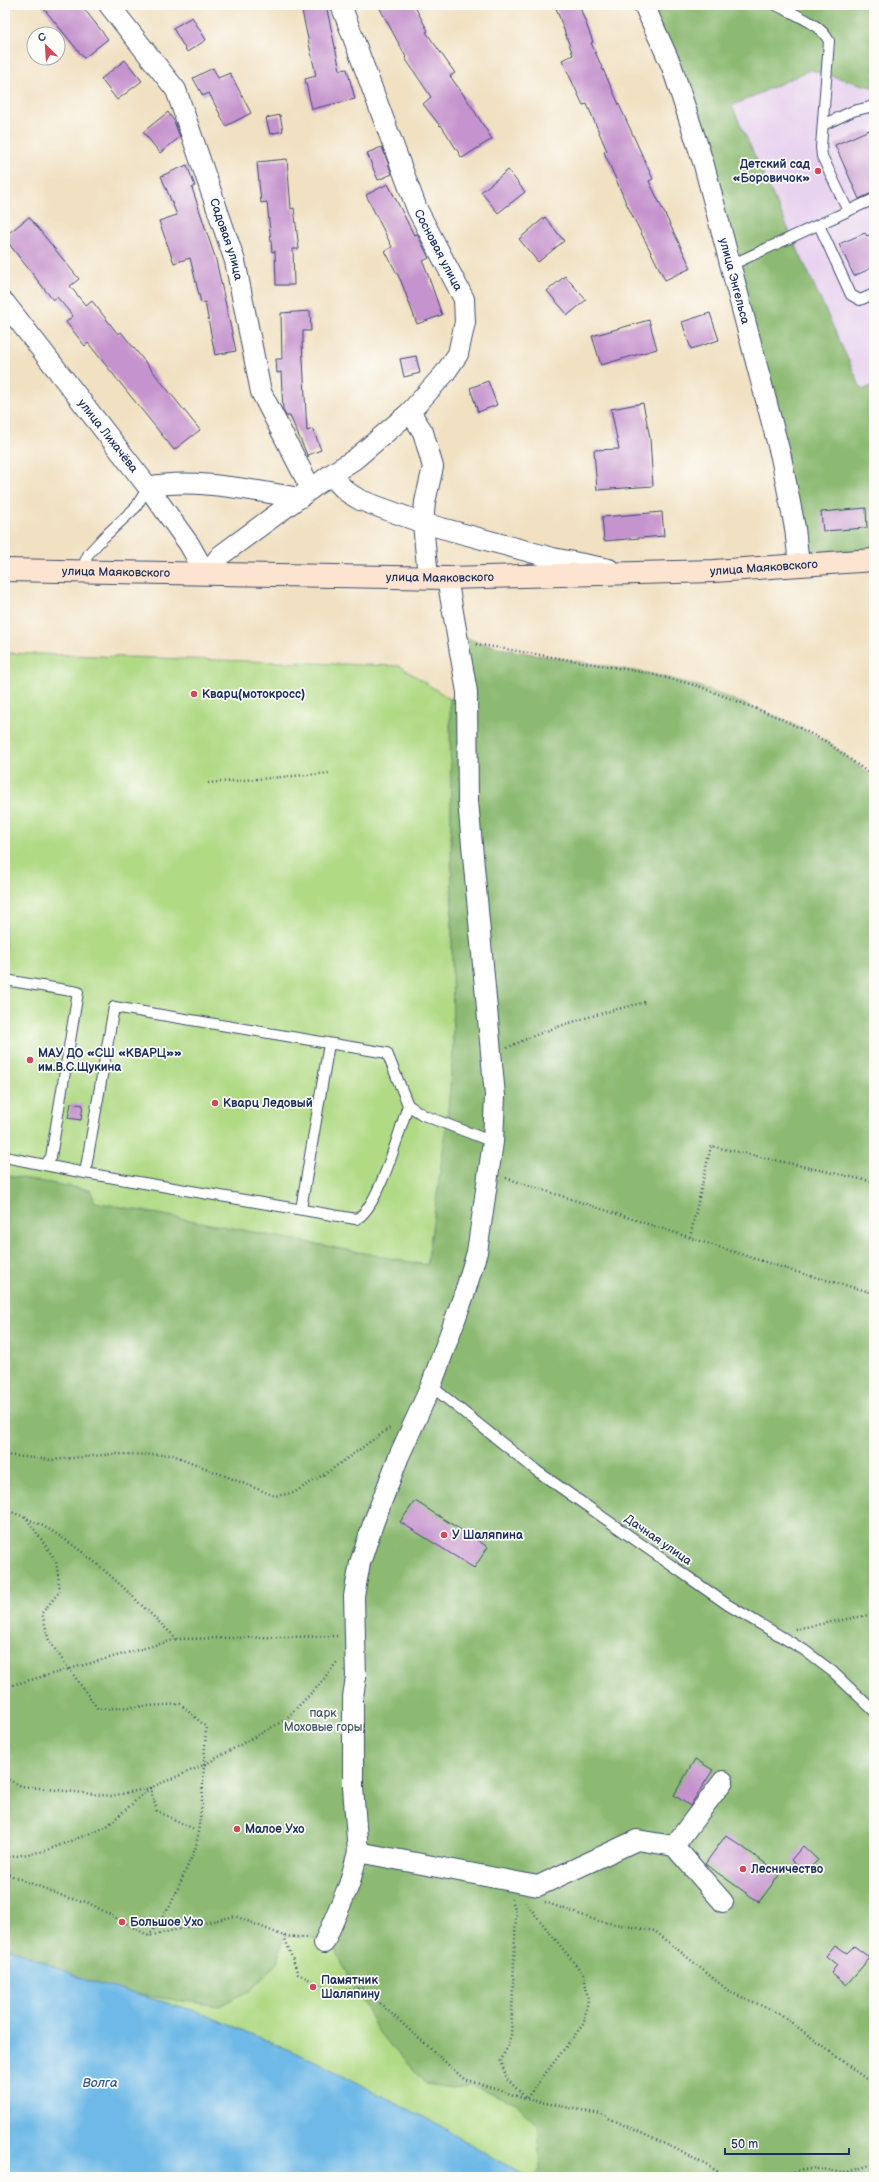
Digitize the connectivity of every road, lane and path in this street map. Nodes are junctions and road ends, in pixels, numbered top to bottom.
1 (108, 5) edge
2 (341, 5) edge
3 (644, 5) edge
4 (776, 5) edge
5 (874, 106) edge
6 (823, 125) junction
7 (874, 199) edge
8 (848, 212) junction
9 (818, 225) junction
10 (731, 265) junction
11 (874, 294) edge
12 (5, 303) edge
13 (410, 412) junction
14 (330, 475) junction
15 (148, 487) junction
16 (306, 493) junction
17 (423, 523) junction
18 (874, 560) edge
19 (799, 565) junction
20 (5, 570) edge
21 (80, 572) junction
22 (206, 574) junction
23 (634, 574) junction
24 (438, 578) junction
25 (457, 636) junction
26 (330, 773) dead end
27 (874, 777) edge
28 (208, 783) dead end
29 (5, 980) edge
30 (645, 1002) dead end
31 (329, 1044) junction
32 (491, 1056) junction
33 (408, 1105) junction
34 (493, 1142) junction
35 (5, 1157) edge
36 (46, 1164) junction
37 (85, 1173) junction
38 (489, 1173) junction
39 (874, 1182) edge
40 (300, 1209) junction
41 (690, 1237) junction
42 (874, 1293) edge
43 (431, 1386) junction
44 (395, 1423) dead end
45 (5, 1455) edge
46 (5, 1510) edge
47 (25, 1516) junction
48 (874, 1614) edge
49 (775, 1633) junction
50 (354, 1638) junction
51 (177, 1639) junction
52 (70, 1670) junction
53 (5, 1687) edge
54 (874, 1711) edge
55 (204, 1765) junction
56 (5, 1778) edge
57 (723, 1781) dead end
58 (150, 1788) junction
59 (194, 1829) dead end
60 (674, 1846) junction
61 (358, 1852) junction
62 (5, 1858) edge
63 (5, 1872) edge
64 (507, 1880) junction
65 (542, 1901) dead end
66 (723, 1902) dead end
67 (149, 1936) junction
68 (284, 1936) junction
69 (324, 1943) joint
70 (874, 2085) edge
71 (526, 2099) junction
72 (874, 2164) edge
73 (737, 2177) edge
74 (774, 2177) edge

1 - 16 street, Садовая улица
2 - 13 street, Сосновая улица
3 - 10 street, улица Энгельса
4 - 6 lane
5 - 6 lane
6 - 8 lane
7 - 8 lane
8 - 9 lane
9 - 10 lane
9 - 11 lane
10 - 19 street, улица Энгельса
12 - 15 street, улица Лихачёва
13 - 14 street, Сосновая улица
13 - 17 street
14 - 16 street, Сосновая улица
14 - 17 street
15 - 16 street
15 - 21 lane
15 - 22 street, улица Лихачёва
16 - 22 street, Сосновая улица
17 - 23 street
17 - 24 street
18 - 19 main road, улица Маяковского
19 - 23 main road, улица Маяковского
20 - 21 main road, улица Маяковского
21 - 22 main road, улица Маяковского
22 - 24 main road, улица Маяковского
23 - 24 main road, улица Маяковского
24 - 25 street
25 - 27 path
25 - 32 street
26 - 28 path
29 - 36 lane
30 - 32 path
31 - 33 lane
31 - 37 lane
31 - 40 lane
32 - 34 street
33 - 34 lane
33 - 40 lane
34 - 38 street
35 - 36 lane
36 - 37 lane
37 - 40 lane
38 - 41 path
38 - 43 street
39 - 41 path
41 - 42 path
43 - 49 lane, Дачная улица
43 - 50 street
44 - 45 path
46 - 47 path
47 - 51 path
47 - 52 path
48 - 49 path
49 - 54 lane, Дачная улица
50 - 51 path
50 - 55 path
50 - 61 street
51 - 52 path
52 - 53 path
52 - 55 path
55 - 58 path
55 - 67 path
56 - 58 path
57 - 60 street
58 - 59 path
58 - 62 path
60 - 64 street
60 - 66 street
61 - 64 street
61 - 69 street
63 - 67 path
64 - 71 path
64 - 71 path
65 - 70 path
67 - 68 path
68 - 69 path
68 - 71 path
71 - 73 path
72 - 74 path

